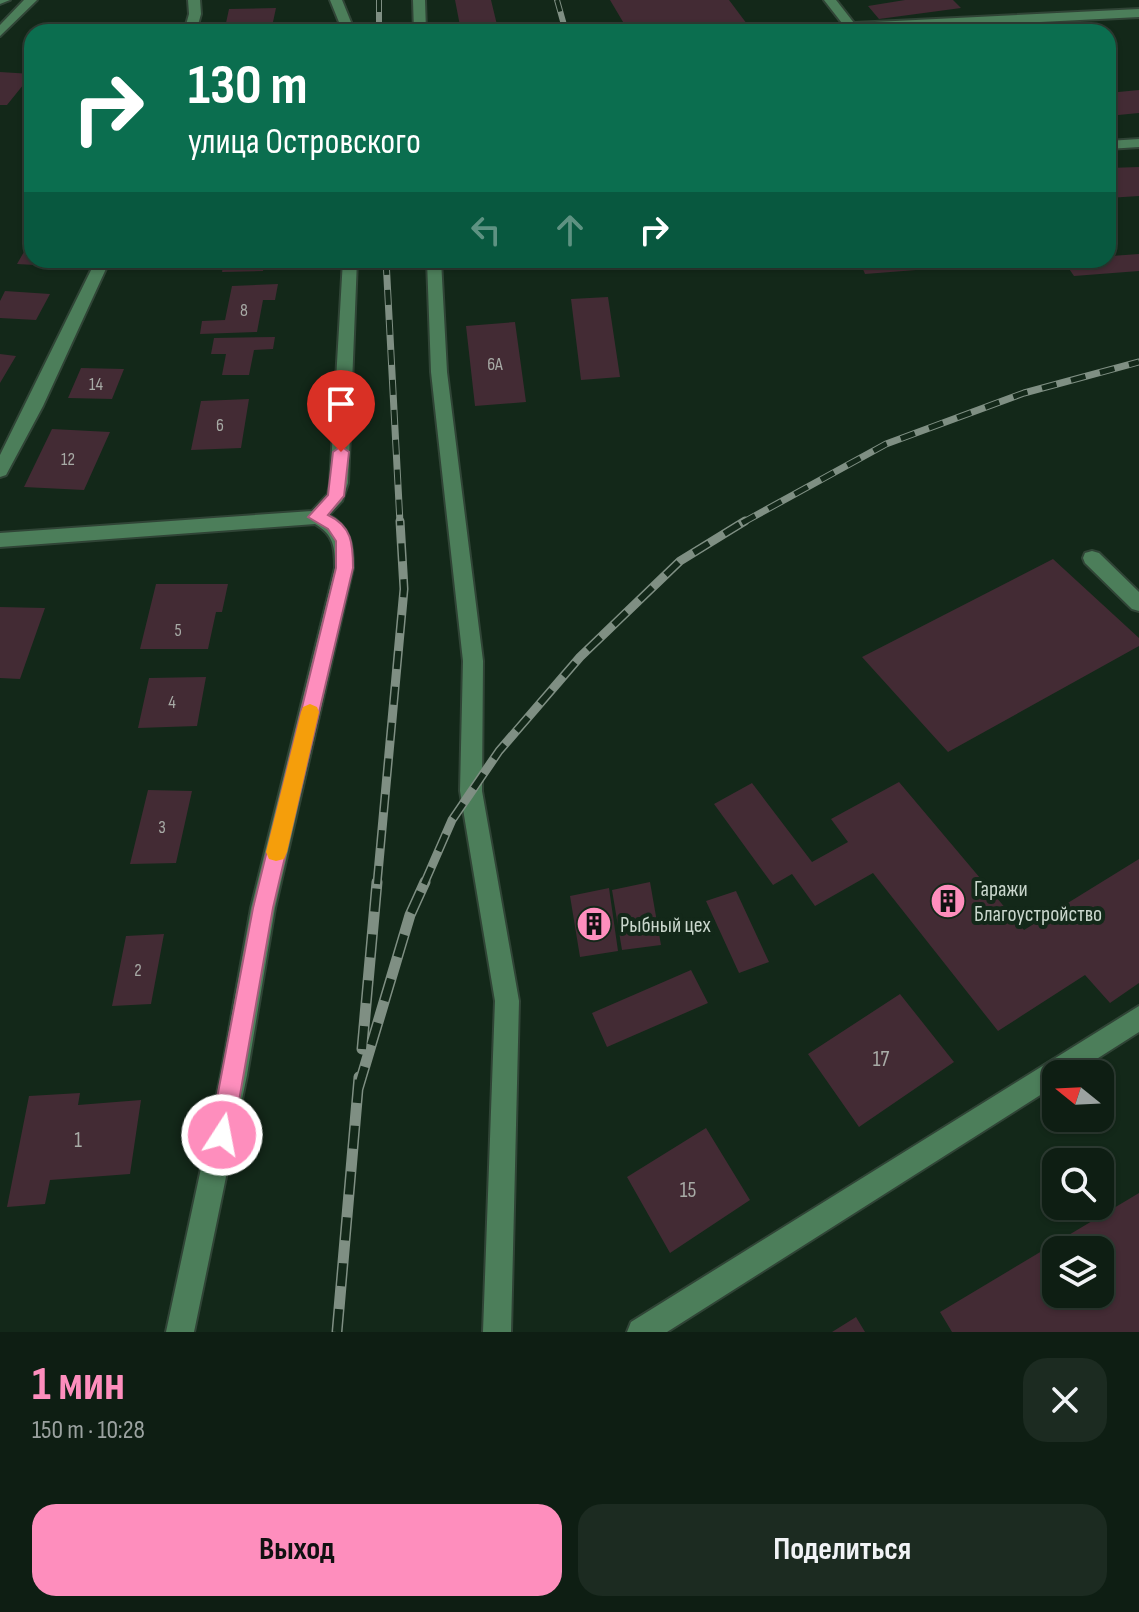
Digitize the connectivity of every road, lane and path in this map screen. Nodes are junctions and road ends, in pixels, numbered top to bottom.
1 (31, 0) edge
2 (194, 0) edge
3 (336, 0) edge
4 (419, 0) edge
5 (830, 0) edge
6 (1139, 13) edge
7 (192, 24) edge
8 (346, 24) edge
9 (420, 24) edge
10 (849, 24) edge
11 (955, 24) edge
12 (0, 32) edge
13 (1139, 143) edge
14 (1116, 144) edge
15 (99, 268) edge
16 (350, 268) edge
17 (434, 268) edge
18 (0, 471) edge
19 (317, 517) junction
20 (0, 540) edge
21 (1092, 558) dead end
22 (1139, 604) edge
23 (1139, 1018) edge
24 (180, 1332) edge
25 (497, 1332) edge
26 (641, 1332) edge

1 - 12 street
2 - 7 street
3 - 8 street
4 - 9 street
5 - 10 street
6 - 11 street
13 - 14 street
15 - 18 street
16 - 19 street
17 - 25 street
19 - 20 street
19 - 24 street
21 - 22 street
23 - 26 street

